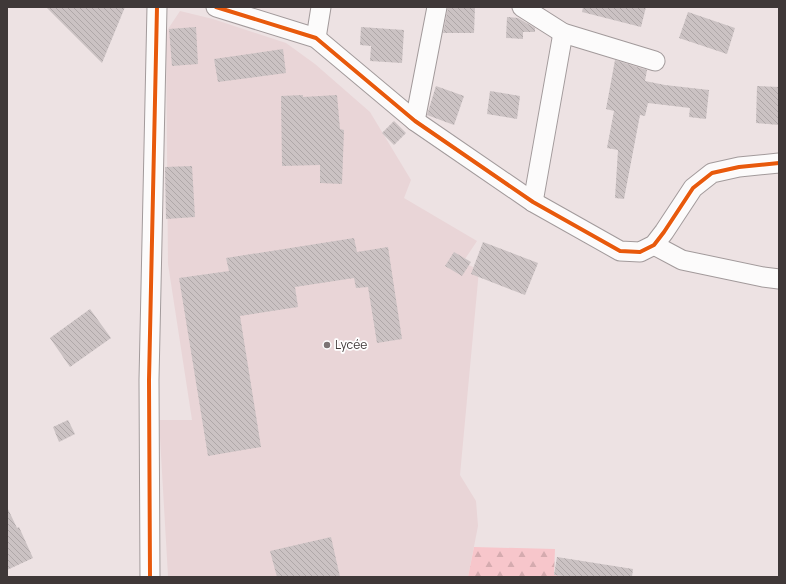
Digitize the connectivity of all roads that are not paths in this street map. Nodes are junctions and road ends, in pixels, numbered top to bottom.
1 (157, 7) edge
2 (216, 7) edge
3 (321, 7) edge
4 (437, 7) edge
5 (522, 7) edge
6 (563, 33) junction
7 (316, 38) junction
8 (655, 61) dead end
9 (415, 120) junction
10 (779, 163) edge
11 (533, 202) junction
12 (654, 245) junction
13 (779, 279) edge
14 (150, 577) edge

1 - 14 street
2 - 7 street
3 - 7 street
4 - 9 street
5 - 6 street
6 - 8 street
6 - 11 street
7 - 9 street
9 - 11 street
10 - 12 street
11 - 12 street
12 - 13 street

